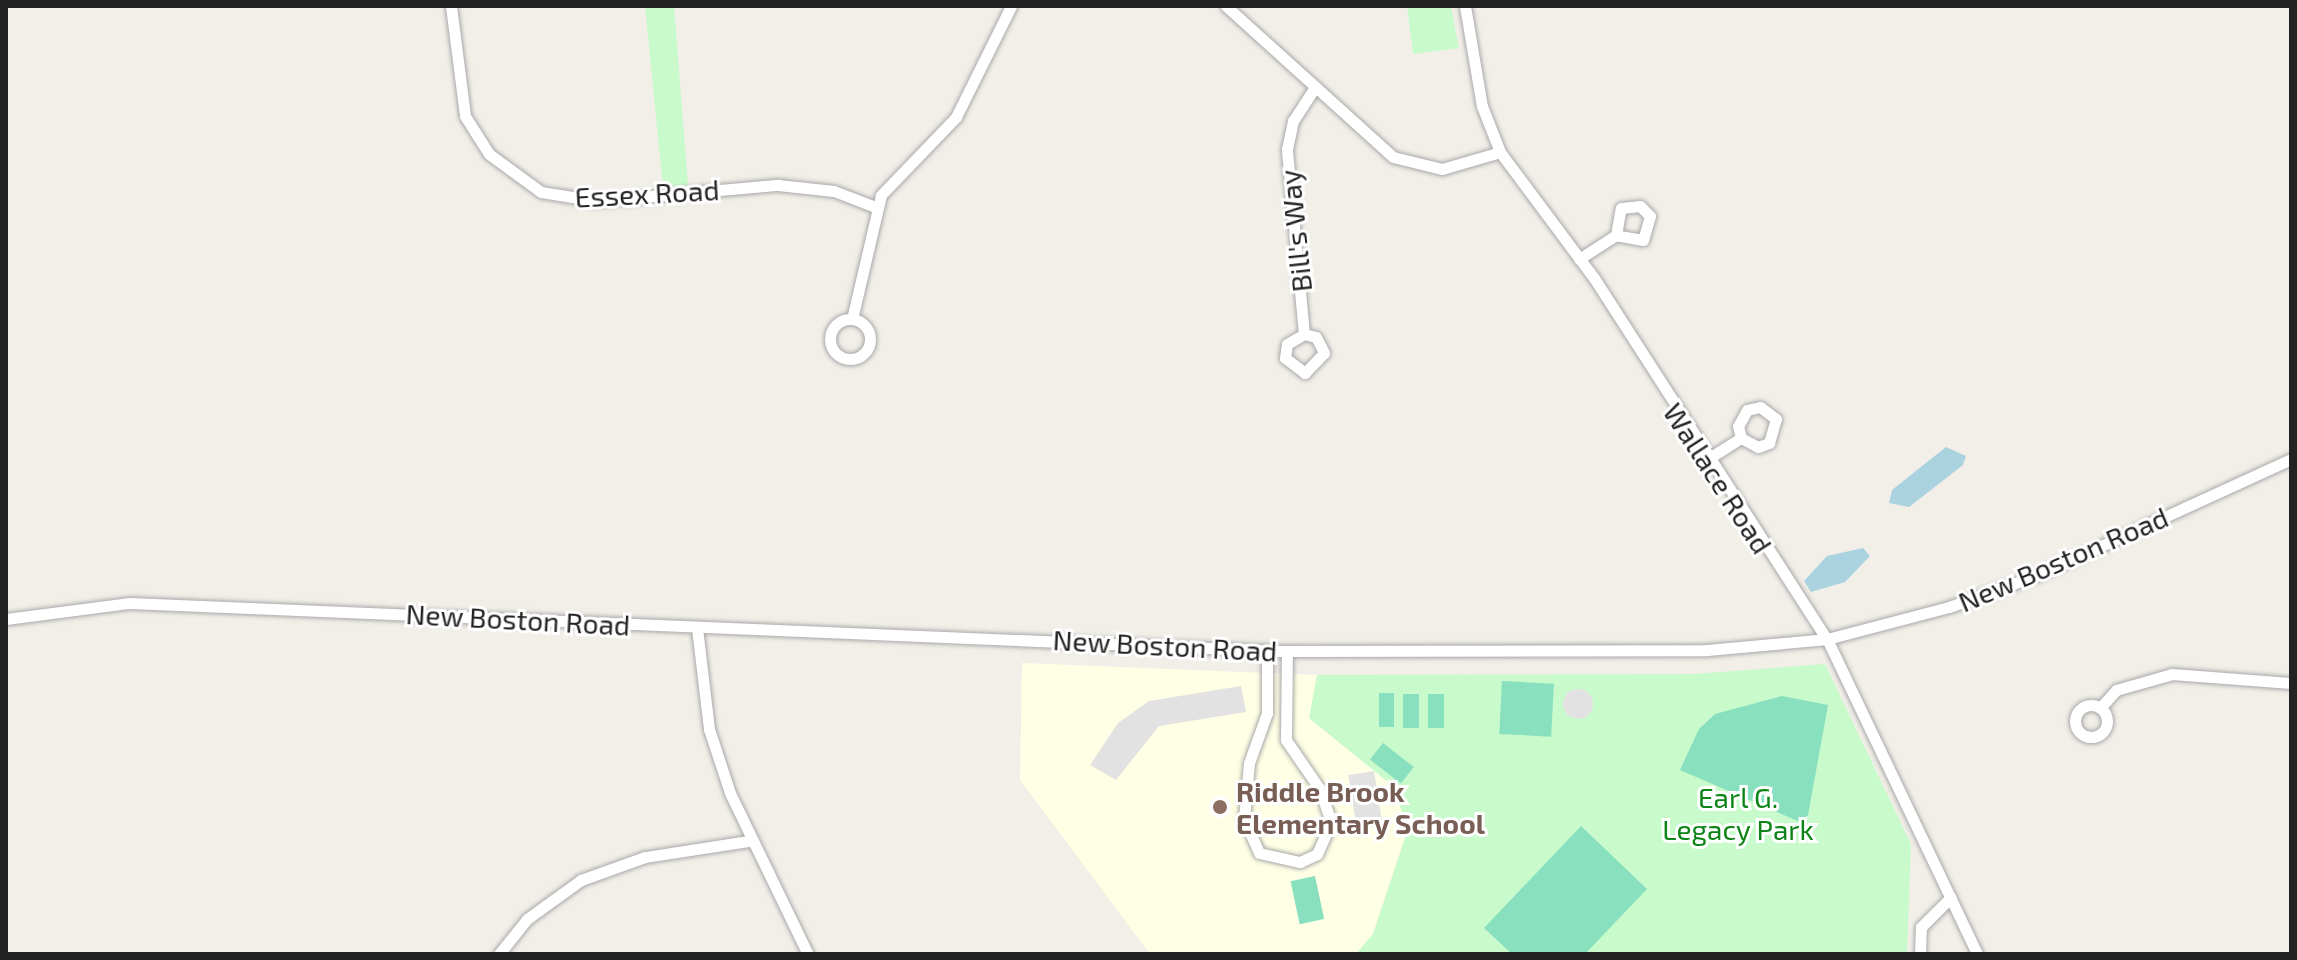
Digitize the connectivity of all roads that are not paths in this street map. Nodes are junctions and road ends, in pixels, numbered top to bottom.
1 (451, 6) edge
2 (1011, 6) edge
3 (1226, 6) edge
4 (1465, 6) edge
5 (1315, 87) junction
6 (1500, 152) junction
7 (875, 207) junction
8 (1616, 235) dead end
9 (1579, 259) junction
10 (852, 319) dead end
11 (1304, 334) dead end
12 (1741, 438) dead end
13 (2291, 459) edge
14 (1706, 460) junction
15 (6, 619) edge
16 (697, 628) junction
17 (1827, 639) junction
18 (1267, 650) junction
19 (1287, 651) junction
20 (2291, 683) edge
21 (2100, 708) dead end
22 (748, 841) junction
23 (1951, 897) junction
24 (499, 954) edge
25 (808, 954) edge
26 (1920, 954) edge
27 (1977, 954) edge

1 - 7 street, Essex Road
2 - 7 street
3 - 5 street
4 - 6 street, Wallace Road
5 - 6 street
5 - 11 street, Bill's Way
6 - 9 street, Wallace Road
7 - 10 street
8 - 9 street
9 - 14 street, Wallace Road
12 - 14 street
13 - 17 street, New Boston Road
14 - 17 street, Wallace Road
15 - 16 street, New Boston Road
16 - 18 street, New Boston Road
16 - 22 street
17 - 19 street, New Boston Road
17 - 23 street, Wallace Road
18 - 19 street, New Boston Road
18 - 19 street
20 - 21 street
22 - 24 street
22 - 25 street
23 - 26 street
23 - 27 street, Wallace Road

